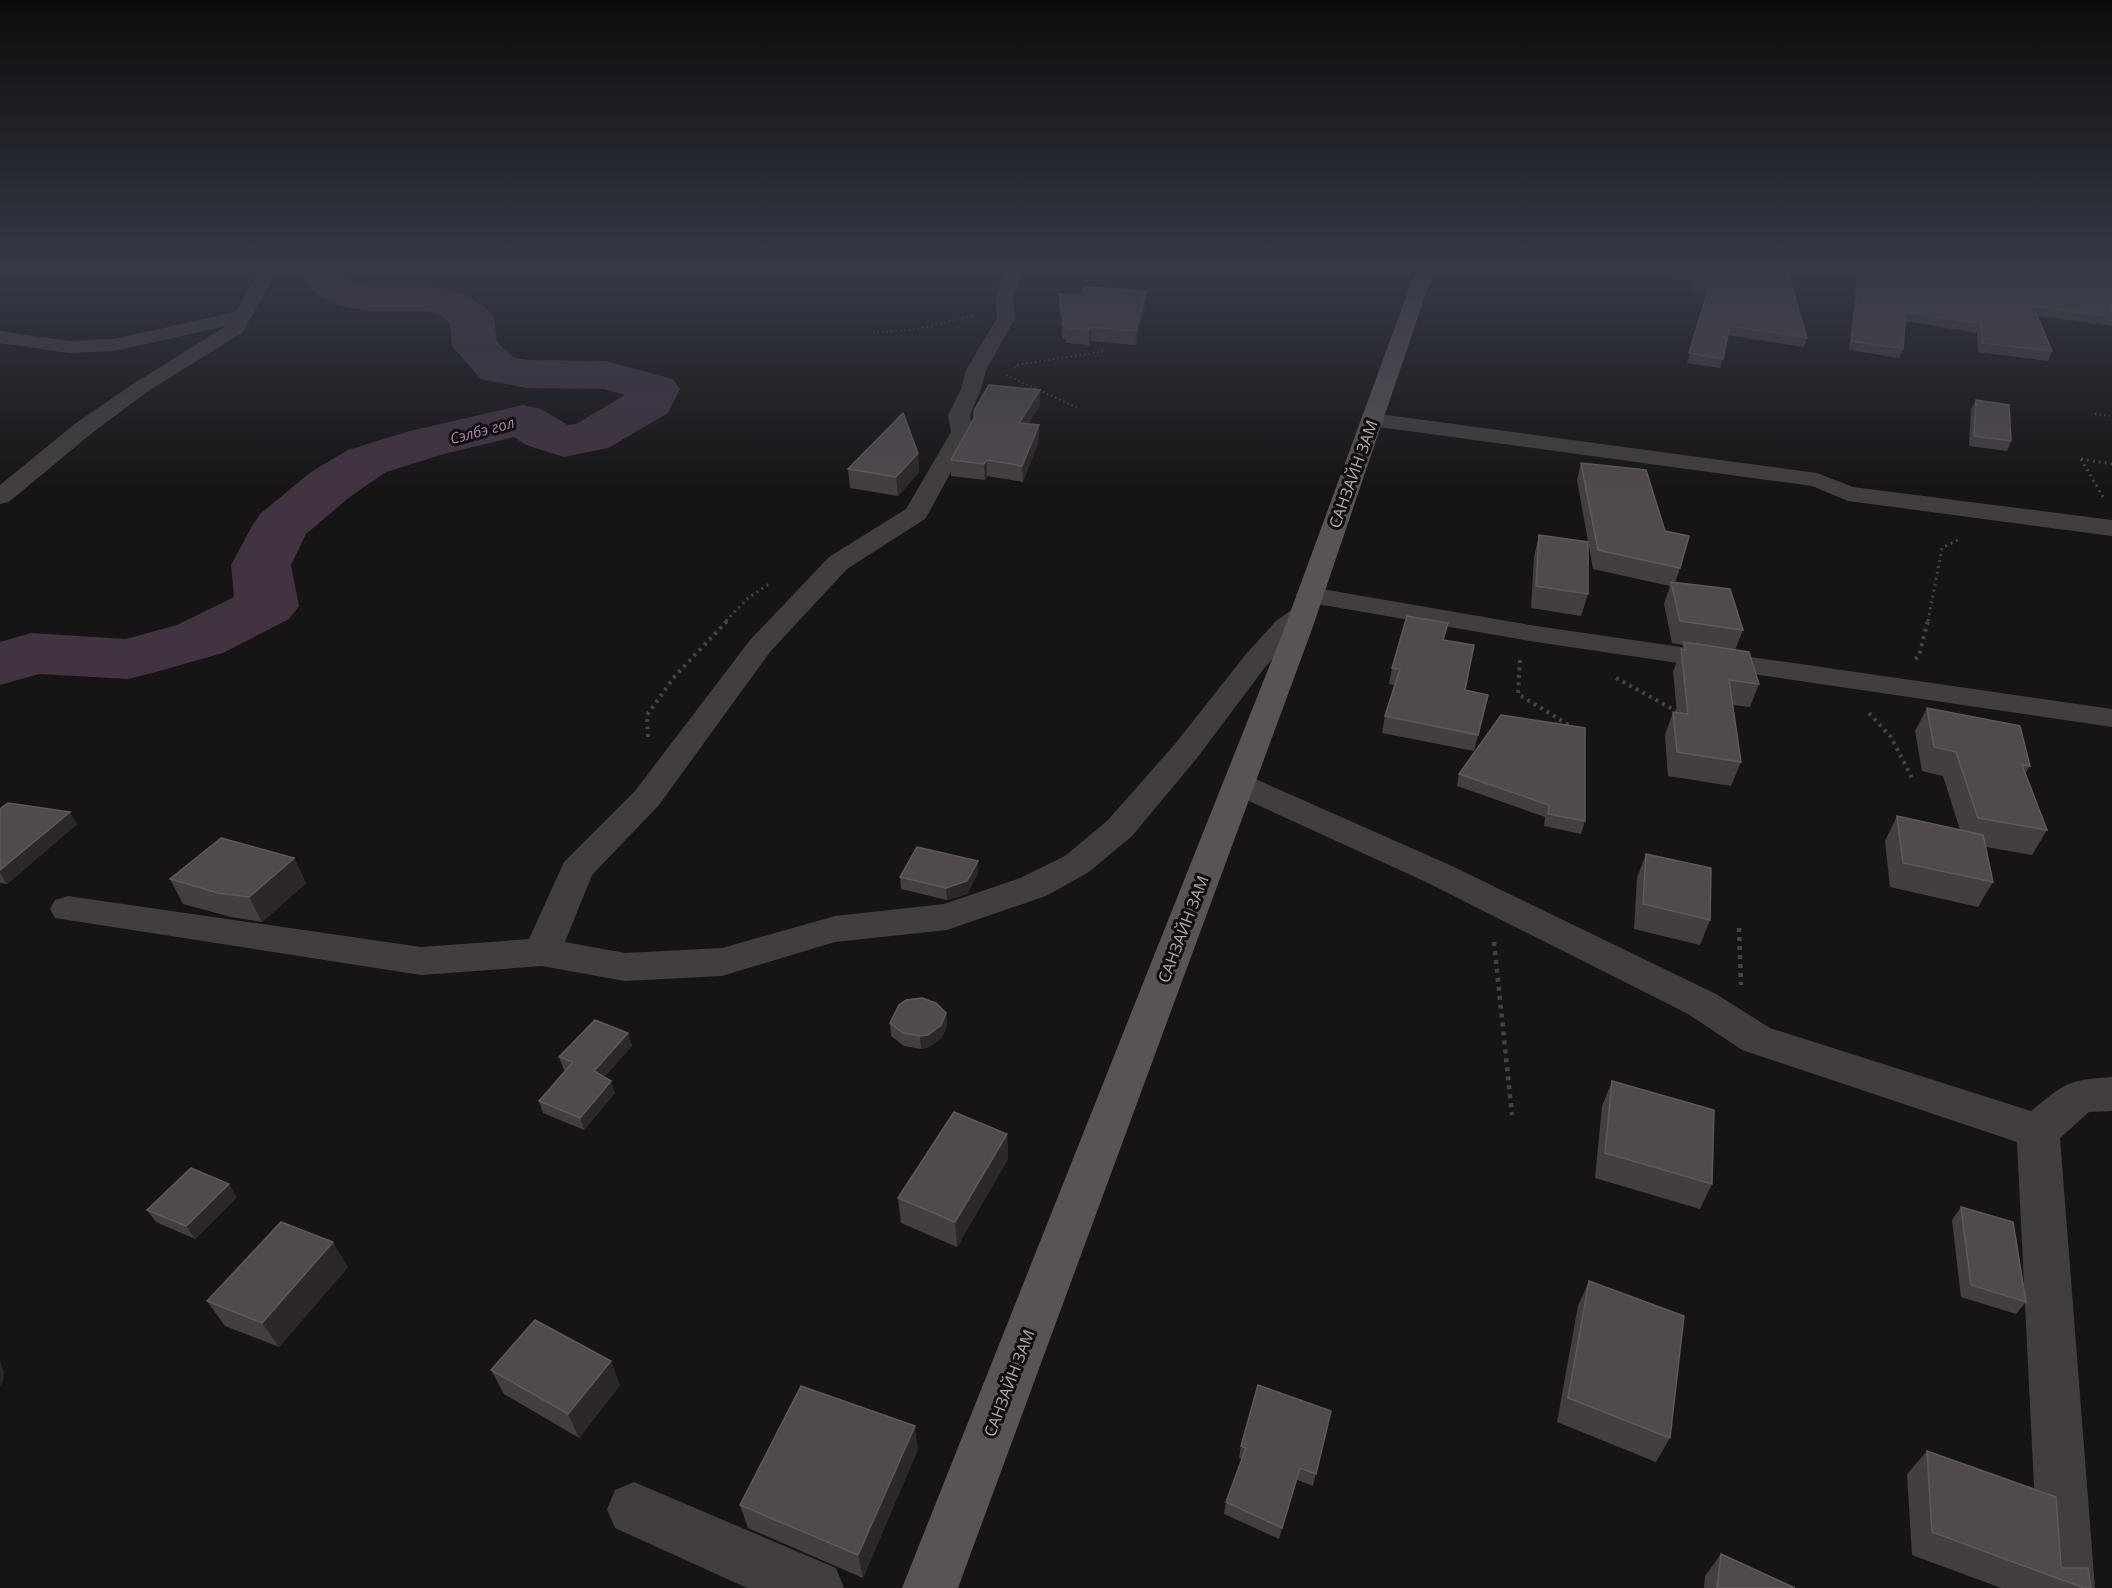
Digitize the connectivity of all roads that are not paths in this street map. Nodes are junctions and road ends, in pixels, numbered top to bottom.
1 (24, 341) edge
2 (131, 341) edge
3 (217, 341) edge
4 (993, 341) edge
5 (1400, 341) edge
6 (1372, 420) junction
7 (0, 497) edge
8 (2112, 528) edge
9 (1306, 605) junction
10 (2112, 718) edge
11 (1239, 784) junction
12 (68, 909) dead end
13 (542, 952) junction
14 (2112, 1094) edge
15 (2038, 1131) junction
16 (634, 1509) dead end
17 (816, 1588) edge
18 (930, 1588) edge
19 (2067, 1588) edge

1 - 2 street
3 - 7 street
4 - 13 street
5 - 6 main road, САНЗАЙН ЗАМ
6 - 8 street
6 - 9 main road, САНЗАЙН ЗАМ
9 - 10 street
9 - 11 main road, САНЗАЙН ЗАМ
9 - 13 street
11 - 15 street
11 - 18 main road, САНЗАЙН ЗАМ
12 - 13 street
14 - 15 street
15 - 19 street
16 - 17 street

